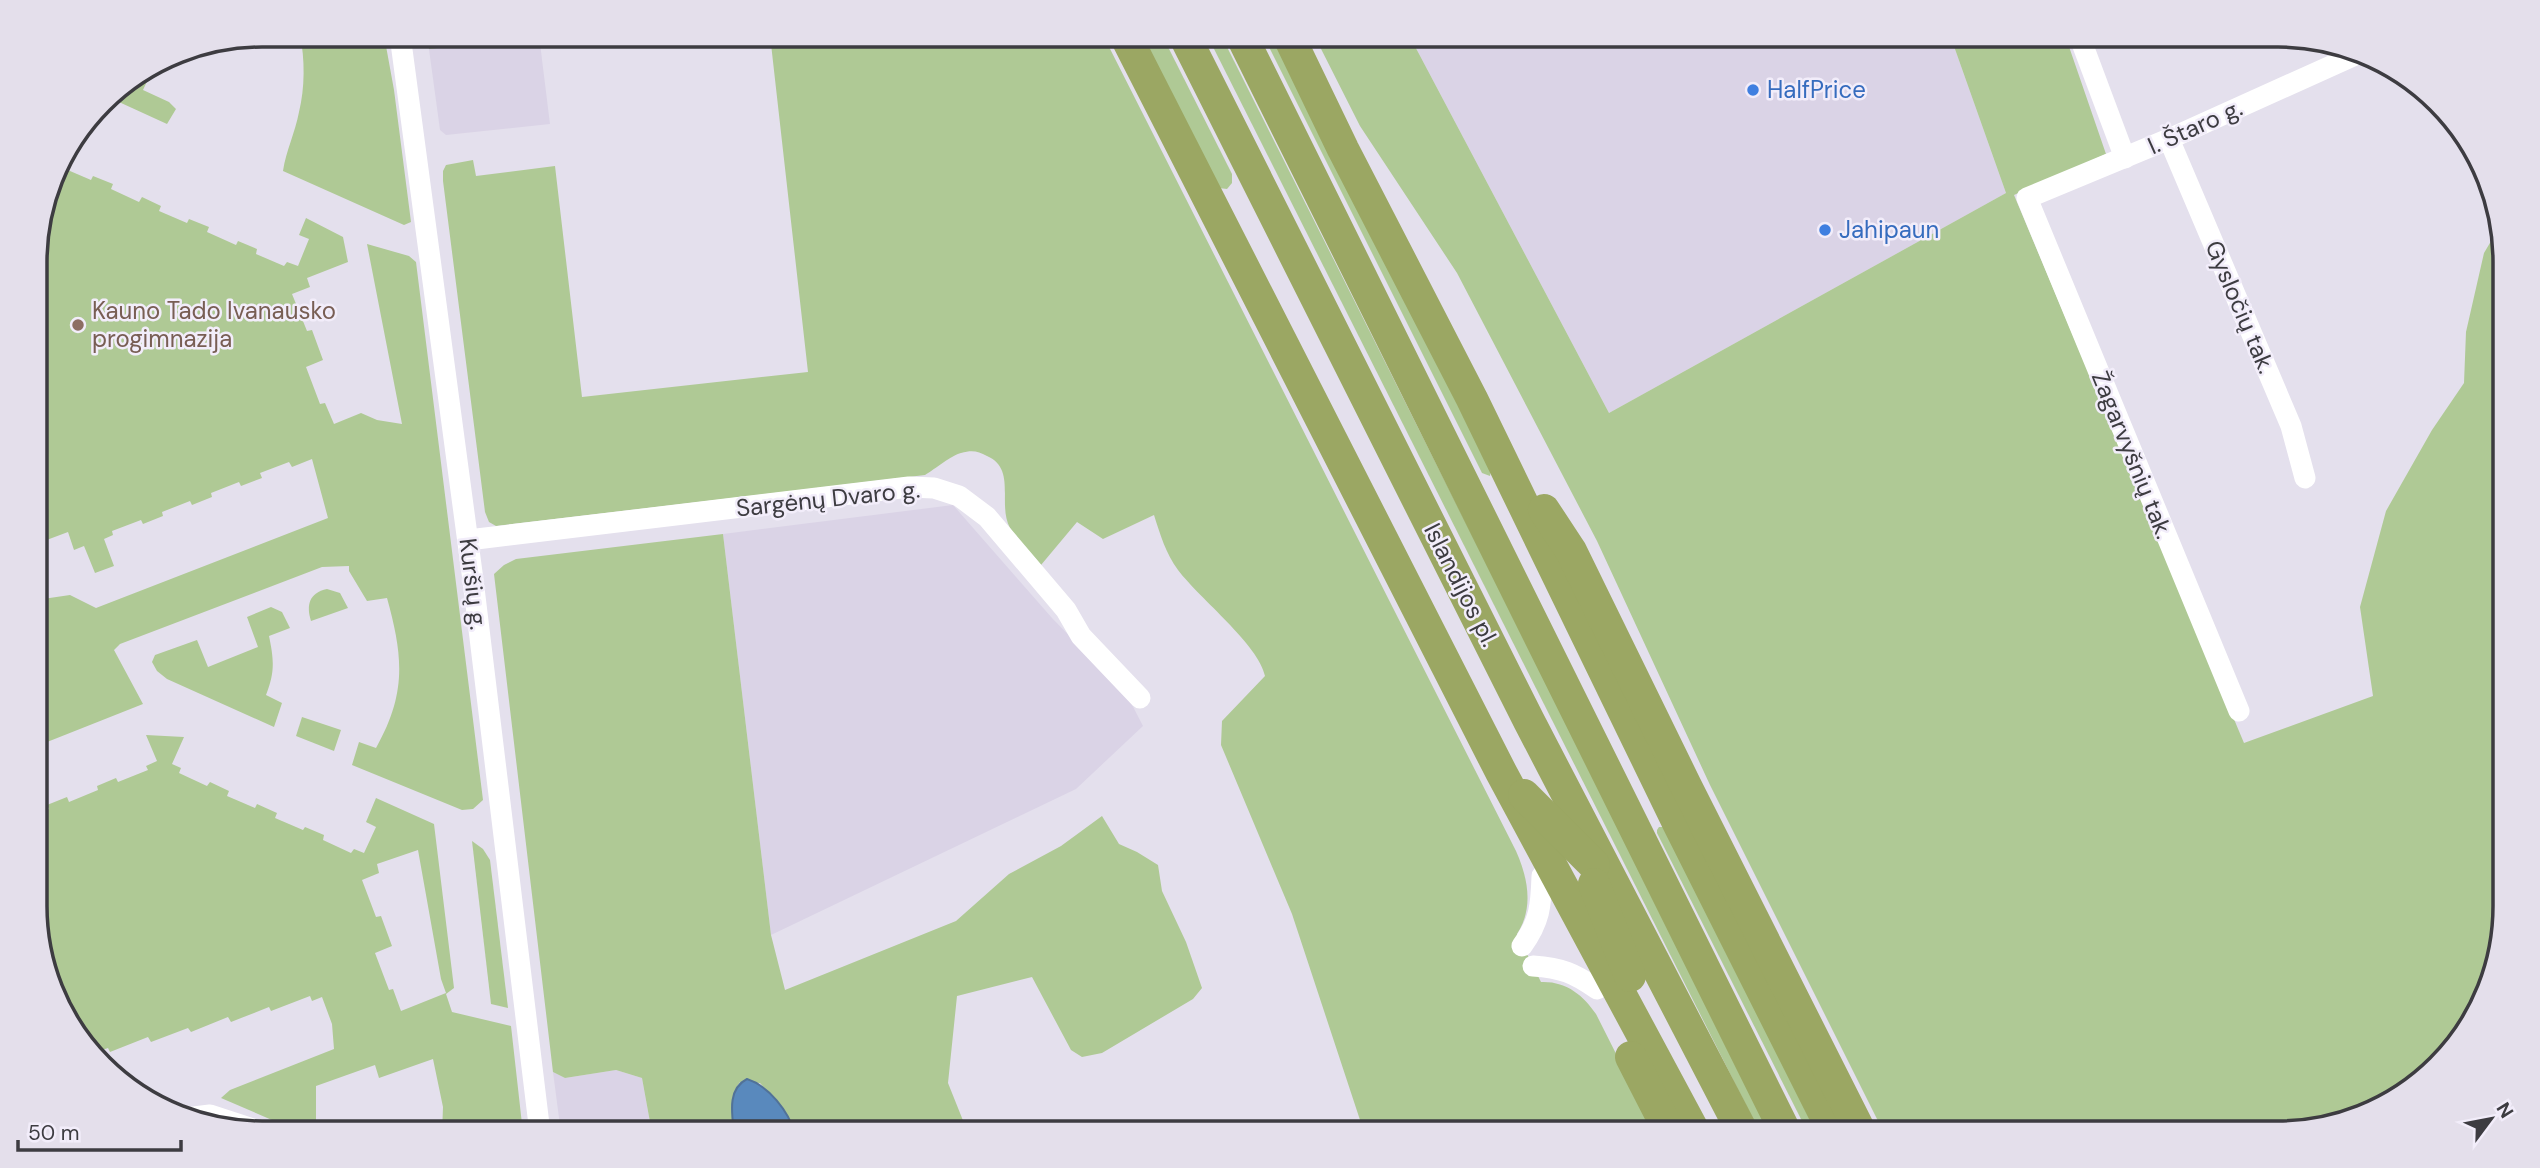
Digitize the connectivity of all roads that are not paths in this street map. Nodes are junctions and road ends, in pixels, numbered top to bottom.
1 (402, 47) edge
2 (1131, 47) edge
3 (1190, 47) edge
4 (1247, 47) edge
5 (1294, 47) edge
6 (2083, 47) edge
7 (2347, 59) edge
8 (2169, 139) junction
9 (2125, 158) junction
10 (2027, 198) joint
11 (1416, 384) junction
12 (1472, 400) junction
13 (2305, 478) dead end
14 (467, 540) junction
15 (1140, 698) dead end
16 (2239, 711) dead end
17 (1529, 721) junction
18 (1501, 772) junction
19 (1678, 823) junction
20 (1581, 852) junction
21 (1542, 876) junction
22 (1615, 885) junction
23 (1522, 946) dead end
24 (1533, 966) dead end
25 (1597, 989) junction
26 (1680, 1120) edge
27 (1681, 1120) edge
28 (1681, 1120) edge
29 (1736, 1120) edge
30 (1780, 1120) edge
31 (1828, 1120) edge
32 (1855, 1120) edge
33 (539, 1121) edge

1 - 14 street, Kuršių g.
2 - 18 highway
3 - 17 highway, Islandijos pl.
4 - 11 highway, Islandijos pl.
5 - 12 highway
6 - 9 street
7 - 8 street, I. Štaro g.
8 - 9 street, I. Štaro g.
8 - 13 street, Gysločių tak.
9 - 10 street, I. Štaro g.
10 - 16 street, Žagarvyšnių tak.
11 - 19 highway
11 - 30 highway, Islandijos pl.
12 - 19 highway
12 - 32 highway
14 - 15 street, Sargėnų Dvaro g.
14 - 33 street, Kuršių g.
17 - 20 highway
17 - 22 highway, Islandijos pl.
18 - 20 highway
18 - 21 highway
18 - 27 highway
19 - 31 highway
20 - 22 highway
20 - 28 highway
21 - 23 street
21 - 25 highway
22 - 29 highway, Islandijos pl.
24 - 25 street
25 - 26 highway

